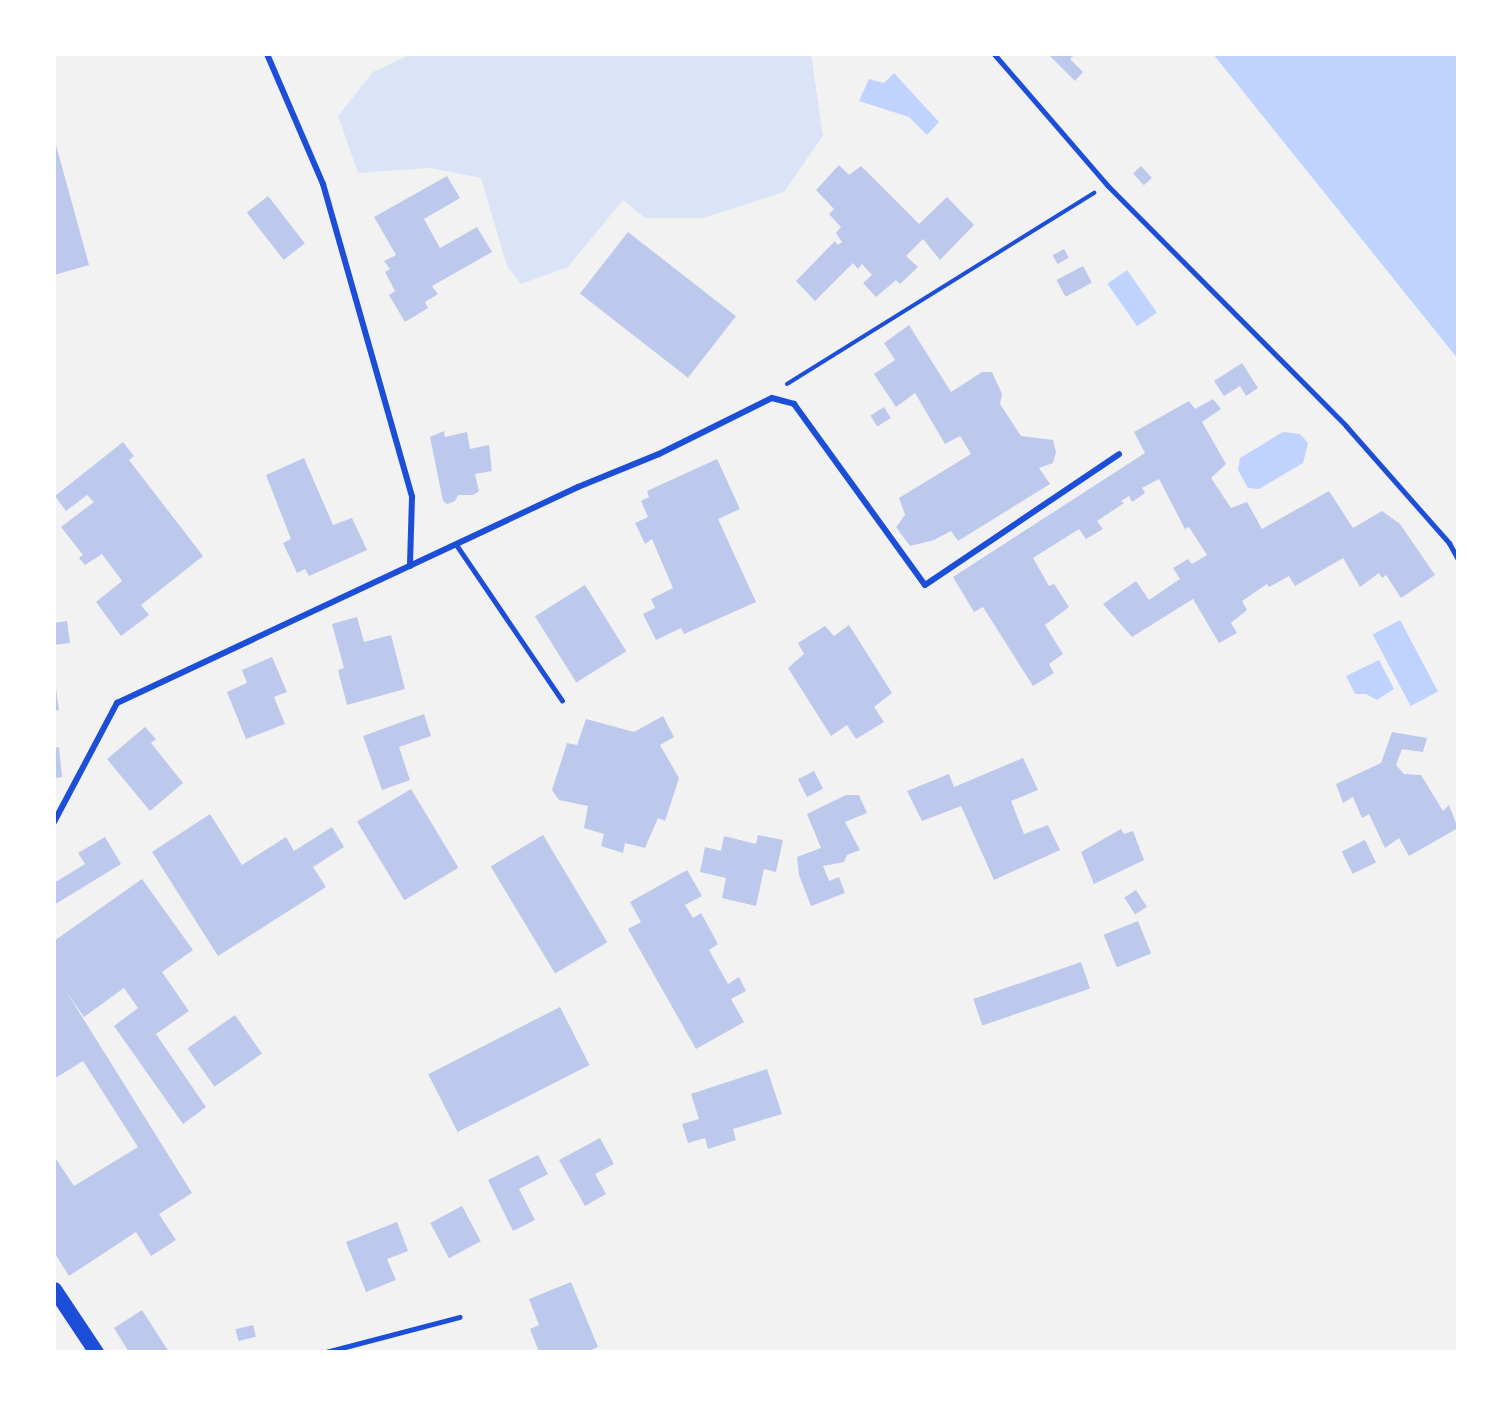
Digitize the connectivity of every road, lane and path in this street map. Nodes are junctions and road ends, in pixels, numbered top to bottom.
1 (267, 54) edge
2 (994, 54) edge
3 (1107, 185) junction
4 (772, 398) junction
5 (1119, 454) dead end
6 (456, 544) junction
7 (1458, 560) edge
8 (410, 566) junction
9 (562, 700) dead end
10 (54, 822) edge
11 (54, 1289) edge
12 (459, 1317) dead end
13 (96, 1352) edge
14 (326, 1352) edge

1 - 8 street
2 - 3 street
3 - 4 path
3 - 7 street
4 - 5 street
4 - 6 street
6 - 8 street
6 - 9 lane
8 - 10 street
11 - 13 main road
12 - 14 lane

